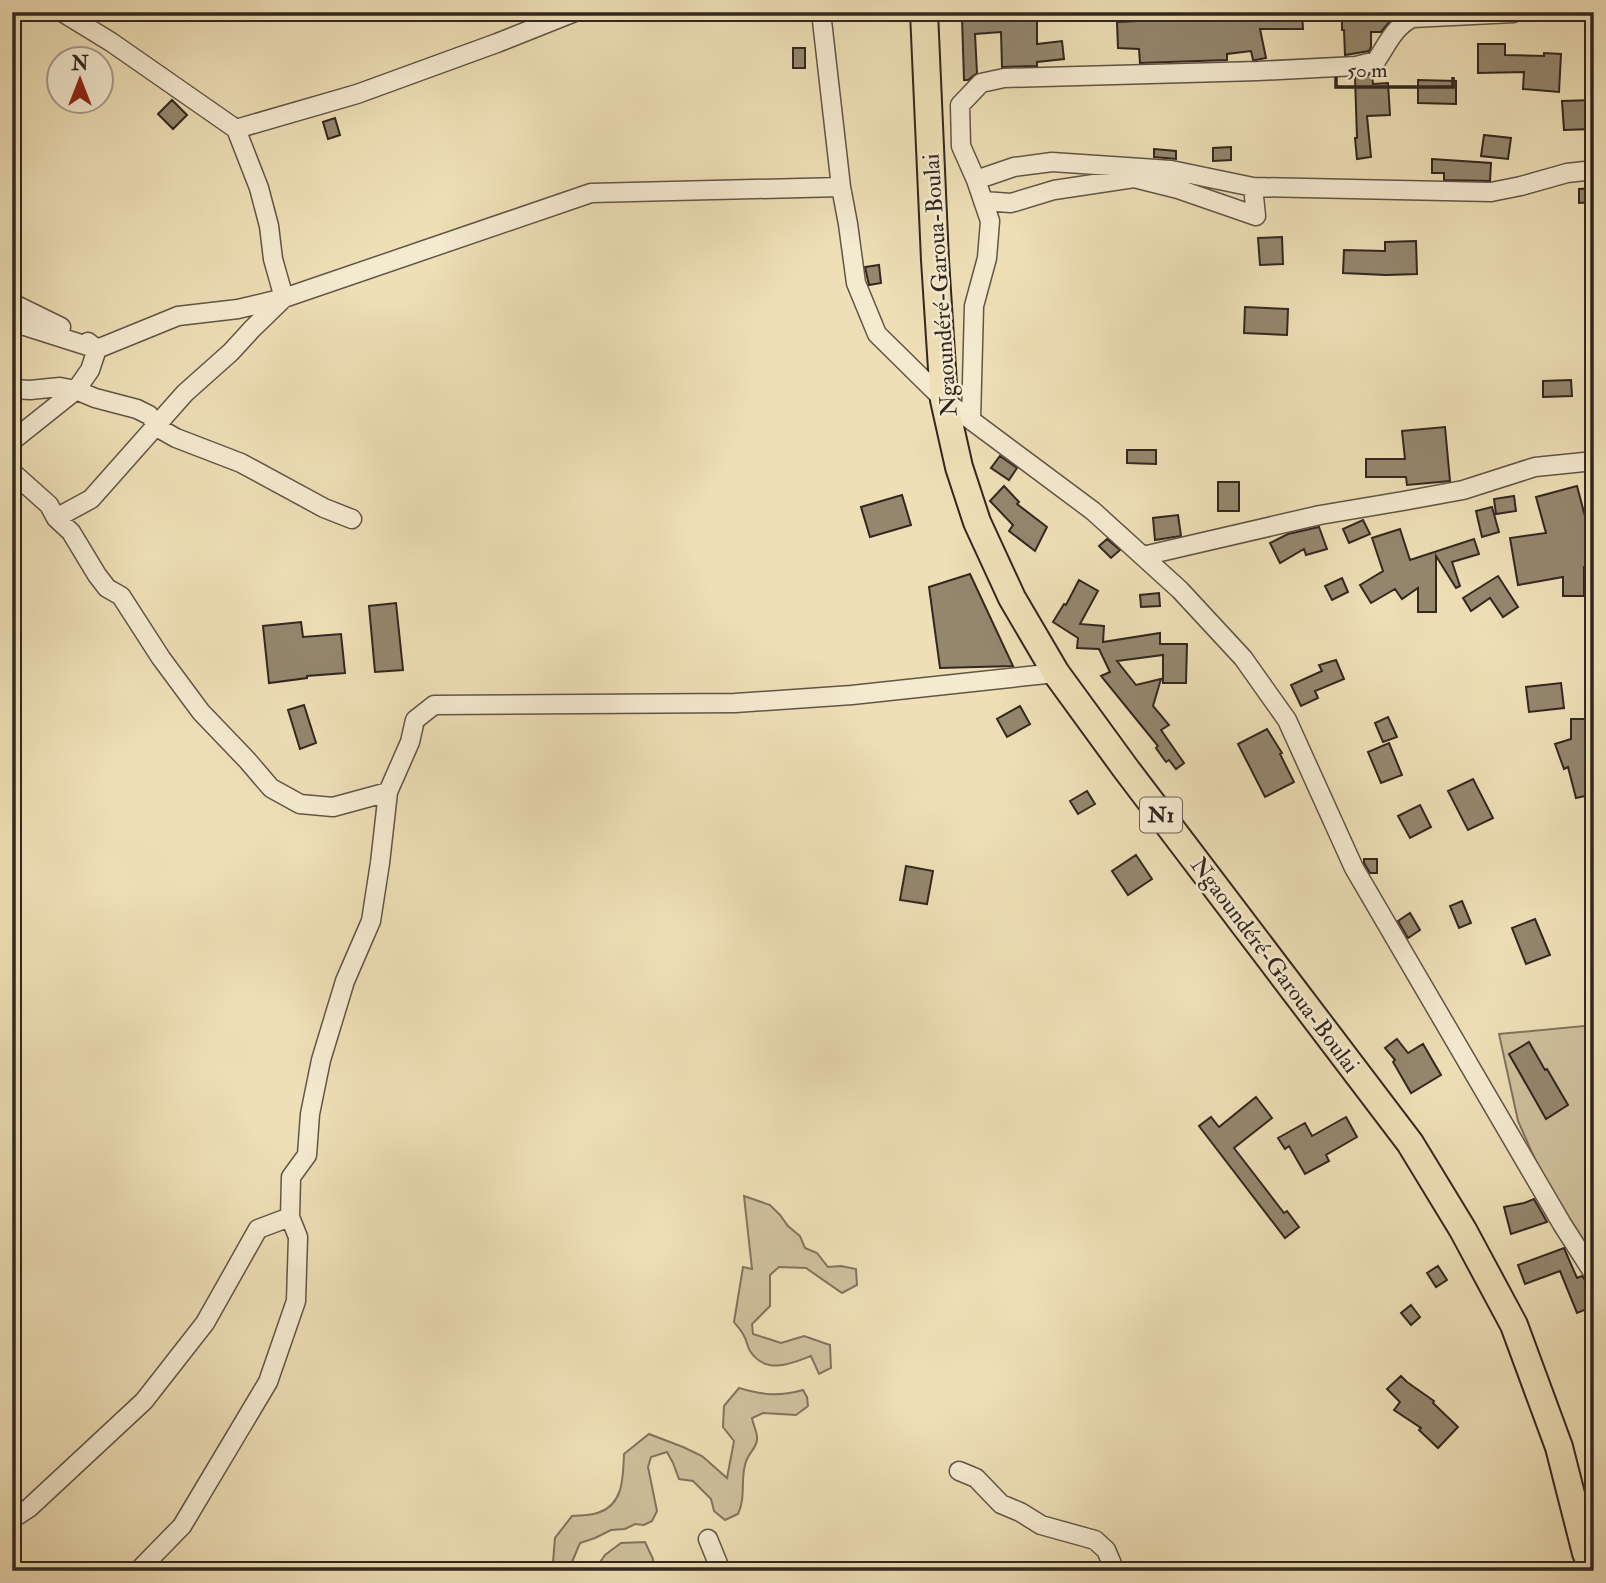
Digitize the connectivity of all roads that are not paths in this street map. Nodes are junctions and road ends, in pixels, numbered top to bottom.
1 (62, 12) edge
2 (575, 12) edge
3 (821, 12) edge
4 (924, 12) edge
5 (1514, 13) edge
6 (236, 129) junction
7 (1594, 170) edge
8 (976, 180) junction
9 (841, 187) junction
10 (1253, 187) junction
11 (983, 201) junction
12 (284, 298) junction
13 (12, 303) edge
14 (12, 322) edge
15 (97, 349) junction
16 (12, 389) edge
17 (76, 390) junction
18 (944, 400) junction
19 (971, 420) junction
20 (156, 424) junction
21 (12, 441) edge
22 (1594, 461) edge
23 (12, 472) edge
24 (56, 518) junction
25 (352, 519) dead end
26 (1143, 556) junction
27 (1056, 673) junction
28 (388, 792) junction
29 (290, 1217) junction
30 (1594, 1273) edge
31 (959, 1471) dead end
32 (12, 1519) edge
33 (708, 1539) dead end
34 (1589, 1565) edge
35 (138, 1571) edge
36 (721, 1571) edge
37 (1115, 1571) edge

1 - 6 street
2 - 6 street
3 - 9 street
4 - 18 highway, Ngaoundéré-Garoua-Boulai / N1
5 - 8 street
6 - 12 street
7 - 10 street
8 - 10 street
8 - 11 street
9 - 12 street
9 - 18 street
10 - 11 street
11 - 19 street
12 - 15 street
12 - 20 street
13 - 15 street
14 - 15 street
15 - 17 street
16 - 17 street
17 - 20 street
17 - 21 street
18 - 19 street
18 - 27 highway, Ngaoundéré-Garoua-Boulai / N1
19 - 26 street
20 - 24 street
20 - 25 street
22 - 26 street
23 - 24 street
24 - 28 street
26 - 30 street
27 - 28 street
27 - 34 highway, Ngaoundéré-Garoua-Boulai / N1
28 - 29 street
29 - 32 street
29 - 35 street
31 - 37 street
33 - 36 street

